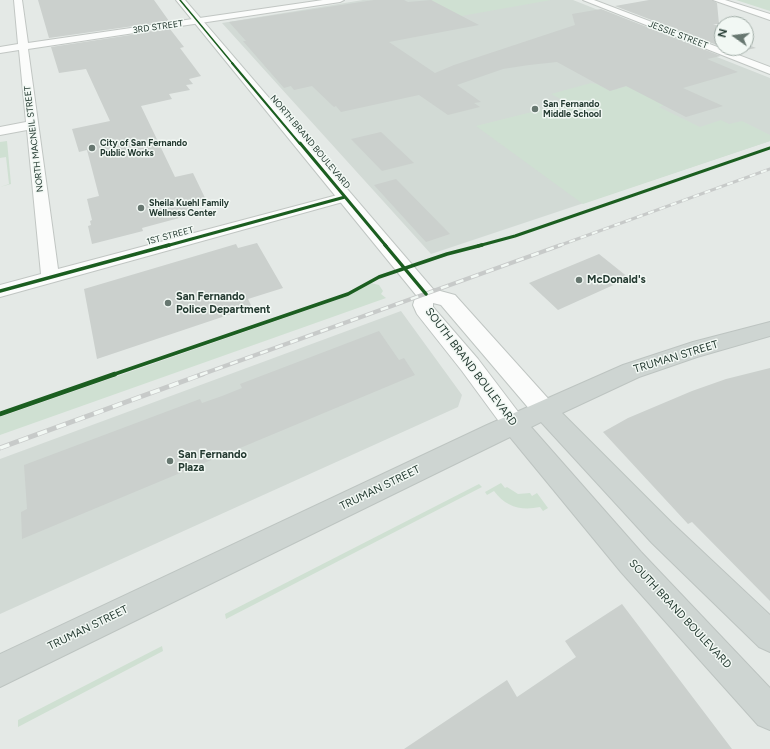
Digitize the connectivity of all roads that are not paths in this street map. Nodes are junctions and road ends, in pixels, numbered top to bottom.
1 (18, 0) edge
2 (180, 0) edge
3 (340, 0) edge
4 (587, 0) edge
5 (717, 0) edge
6 (311, 2) edge
7 (770, 17) edge
8 (199, 21) junction
9 (24, 47) junction
10 (0, 50) edge
11 (770, 71) edge
12 (32, 125) junction
13 (0, 131) edge
14 (345, 197) junction
15 (50, 277) junction
16 (0, 291) edge
17 (426, 294) junction
18 (769, 330) edge
19 (545, 411) junction
20 (514, 424) junction
21 (770, 636) edge
22 (0, 671) edge
23 (770, 712) edge

1 - 9 street, NORTH MACNEIL STREET
2 - 8 street, NORTH BRAND BOULEVARD
3 - 6 street, 3RD STREET
4 - 11 street, JESSIE STREET
5 - 7 street
6 - 8 street, 3RD STREET
8 - 9 street, 3RD STREET
8 - 14 street, NORTH BRAND BOULEVARD
9 - 10 street, 3RD STREET
9 - 12 street, NORTH MACNEIL STREET
12 - 13 street
12 - 15 street, NORTH MACNEIL STREET
14 - 15 street, 1ST STREET
14 - 17 street, NORTH BRAND BOULEVARD
15 - 16 street, 1ST STREET
17 - 19 street, SOUTH BRAND BOULEVARD
17 - 20 street, SOUTH BRAND BOULEVARD
18 - 19 main road, TRUMAN STREET
19 - 20 main road, TRUMAN STREET
19 - 21 main road, SOUTH BRAND BOULEVARD
20 - 22 main road, TRUMAN STREET
20 - 23 main road, SOUTH BRAND BOULEVARD

